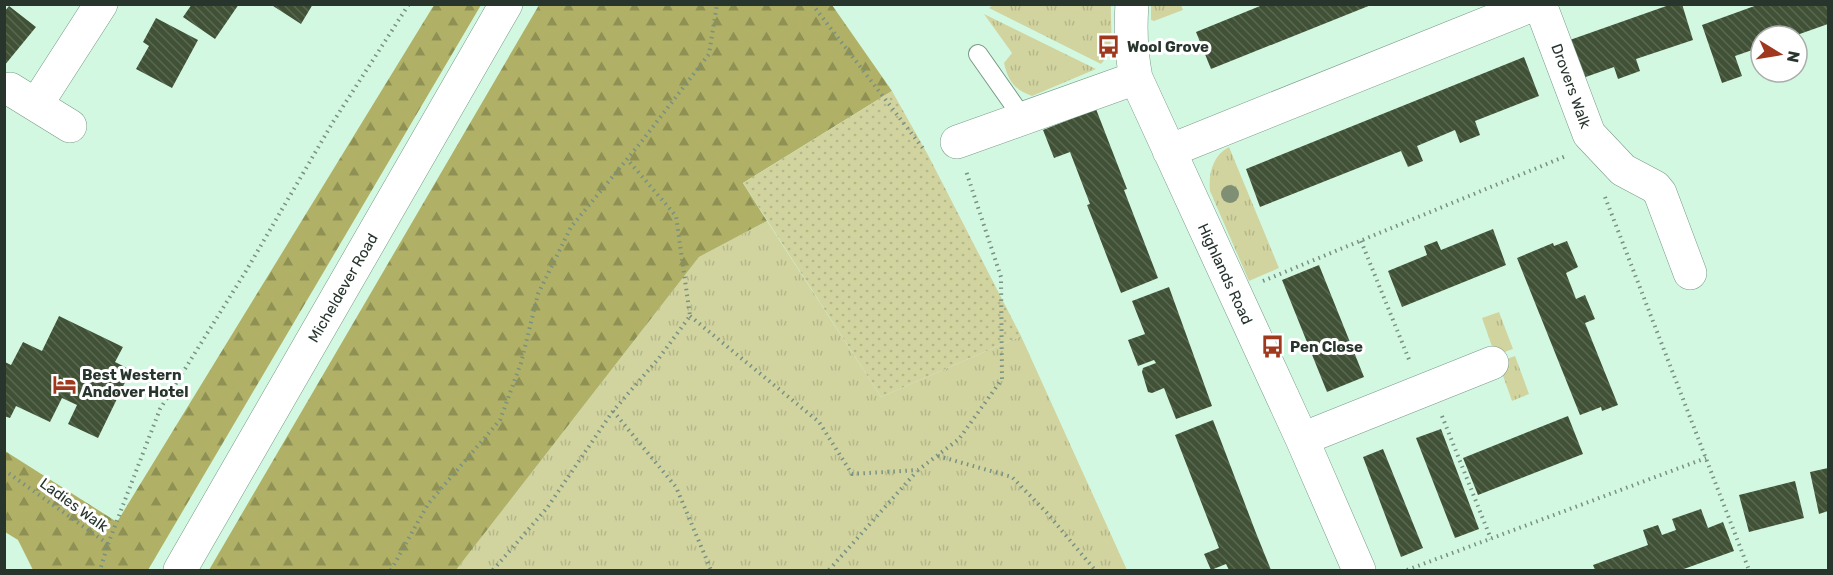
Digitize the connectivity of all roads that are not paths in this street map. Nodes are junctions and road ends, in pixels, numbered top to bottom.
1 (101, 4) edge
2 (507, 4) edge
3 (1132, 4) edge
4 (1535, 4) edge
5 (1540, 4) edge
6 (978, 54) dead end
7 (1136, 78) junction
8 (1023, 118) junction
9 (70, 126) dead end
10 (957, 142) road end
11 (1169, 151) junction
12 (1690, 273) dead end
13 (1492, 363) dead end
14 (1302, 438) junction
15 (180, 570) edge
16 (1359, 570) edge

1 - 9 street
2 - 15 street, Micheldever Road
3 - 7 street, Highlands Road
4 - 11 street
5 - 12 street, Drovers Walk
6 - 8 lane
7 - 8 street
7 - 11 street, Highlands Road
8 - 10 street
11 - 14 street, Highlands Road
13 - 14 street
14 - 16 street, Highlands Road

